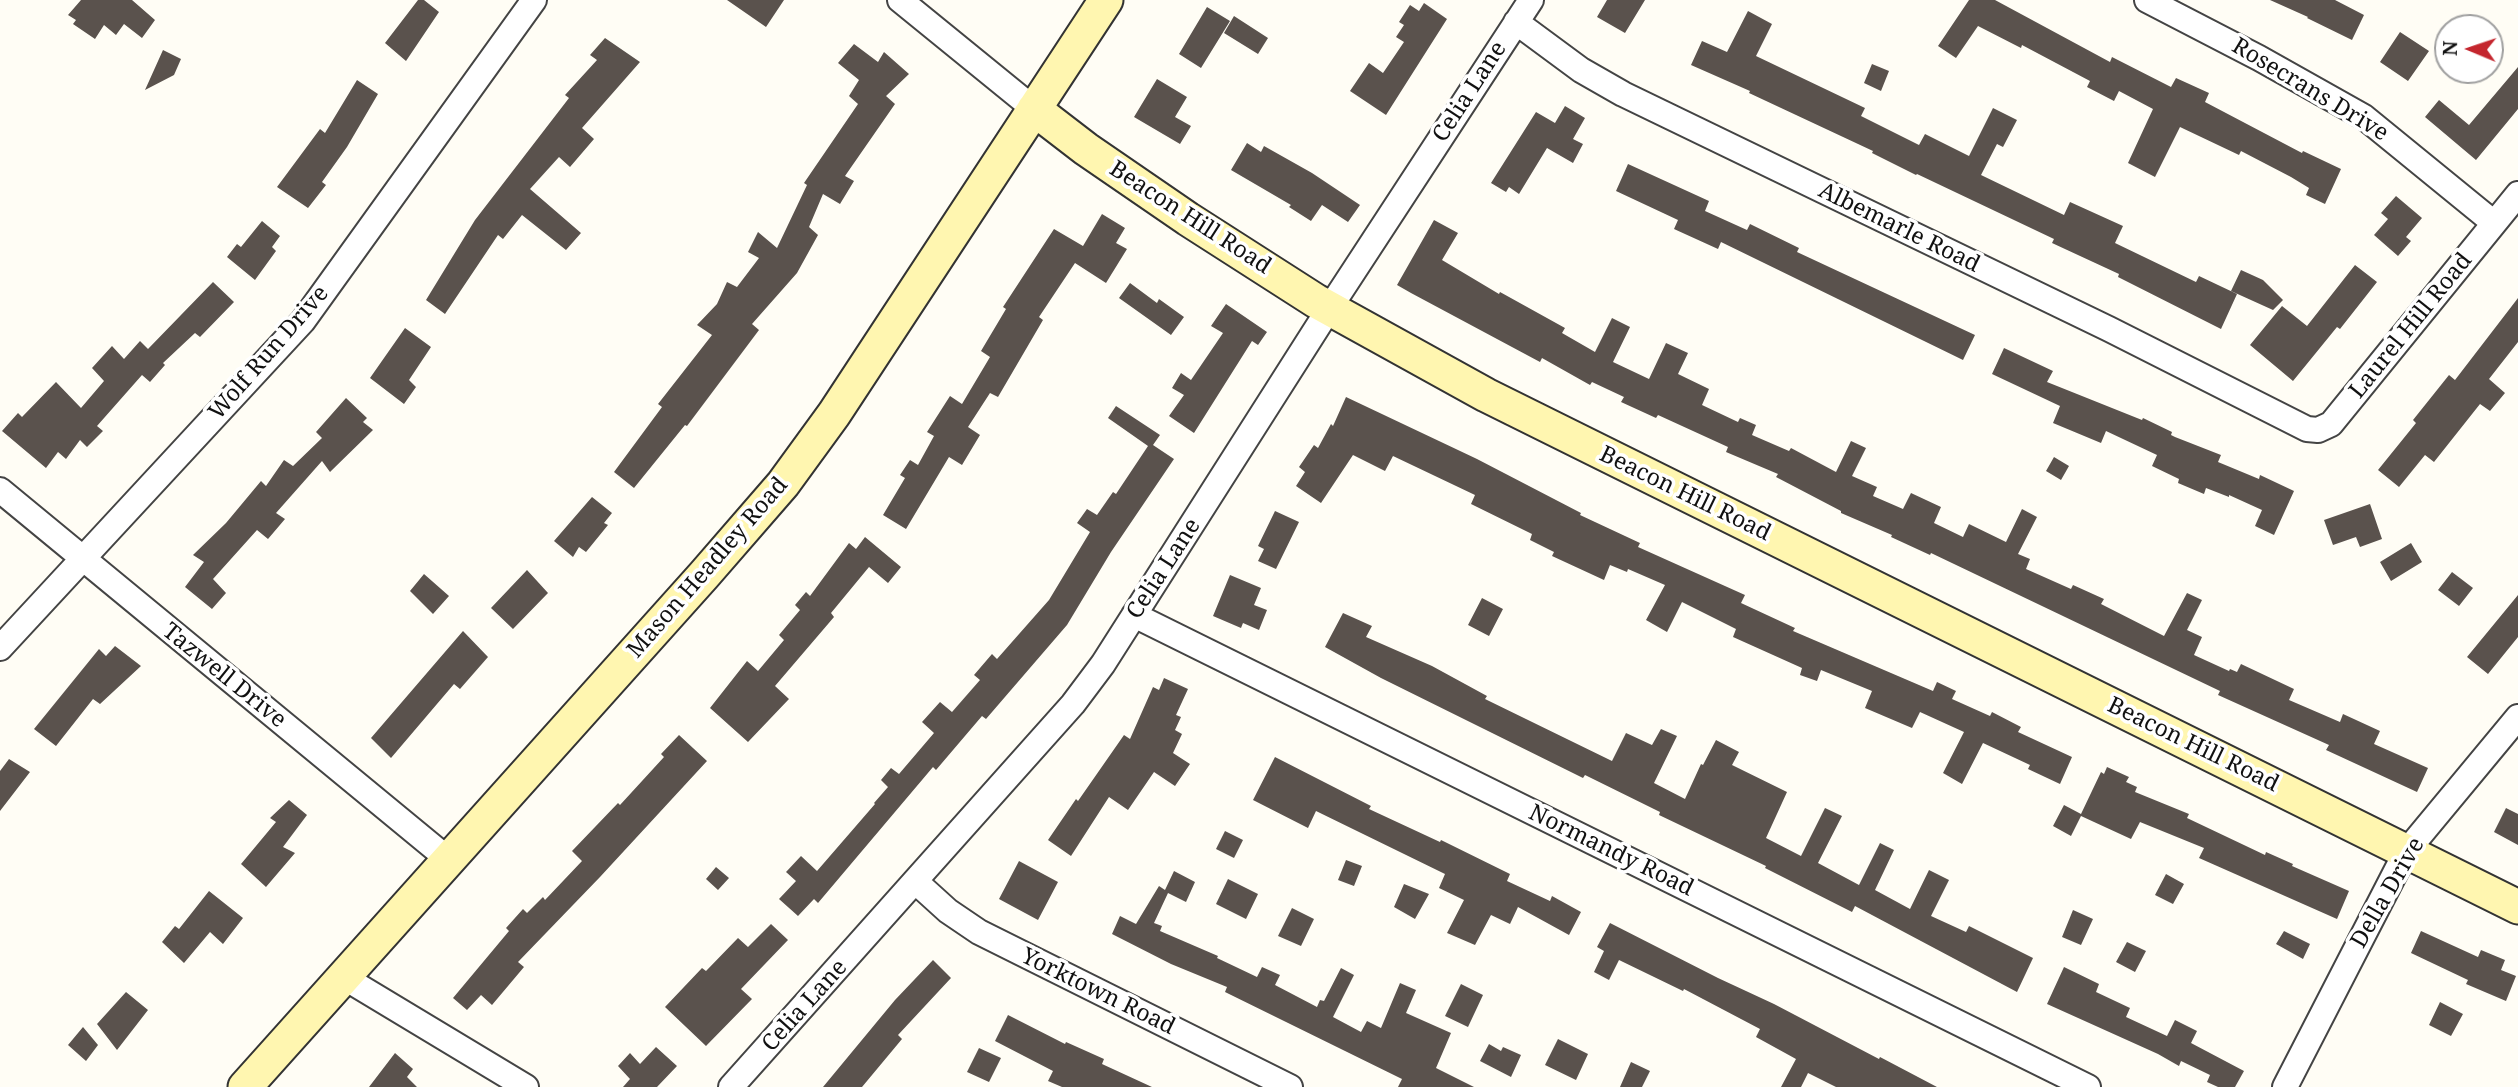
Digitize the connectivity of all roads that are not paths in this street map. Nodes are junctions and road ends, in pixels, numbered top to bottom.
1 (534, 0) edge
2 (900, 0) edge
3 (1106, 0) edge
4 (1531, 0) edge
5 (2147, 0) edge
6 (1516, 22) junction
7 (1034, 109) junction
8 (2518, 194) edge
9 (2494, 223) junction
10 (1329, 309) junction
11 (2290, 421) joint
12 (0, 490) edge
13 (83, 560) junction
14 (1134, 615) junction
15 (0, 648) edge
16 (2518, 717) edge
17 (2406, 852) junction
18 (449, 860) junction
19 (916, 882) junction
20 (2518, 907) edge
21 (345, 978) junction
22 (245, 1087) edge
23 (526, 1087) edge
24 (731, 1087) edge
25 (1290, 1087) edge
26 (2088, 1087) edge
27 (2285, 1087) edge

1 - 13 street, Wolf Run Drive
2 - 7 street, Beacon Hill Road
3 - 7 street, Mason Headley Road
4 - 6 street, Celia Lane
5 - 9 street, Rosecrans Drive
6 - 10 street, Celia Lane
6 - 11 street, Albemarle Road
7 - 10 street, Beacon Hill Road
7 - 18 street, Mason Headley Road
8 - 9 street, Laurel Hill Road
9 - 11 street, Laurel Hill Road
10 - 14 street, Celia Lane
10 - 17 street, Beacon Hill Road
12 - 13 street, Tazwell Drive
13 - 15 street, Wolf Run Drive
13 - 18 street, Tazwell Drive
14 - 19 street, Celia Lane
14 - 26 street, Normandy Road
16 - 17 street, Della Drive
17 - 20 street, Beacon Hill Road
17 - 27 street, Della Drive
18 - 21 street, Mason Headley Road
19 - 24 street, Celia Lane
19 - 25 street, Yorktown Road
21 - 22 street, Mason Headley Road
21 - 23 street

